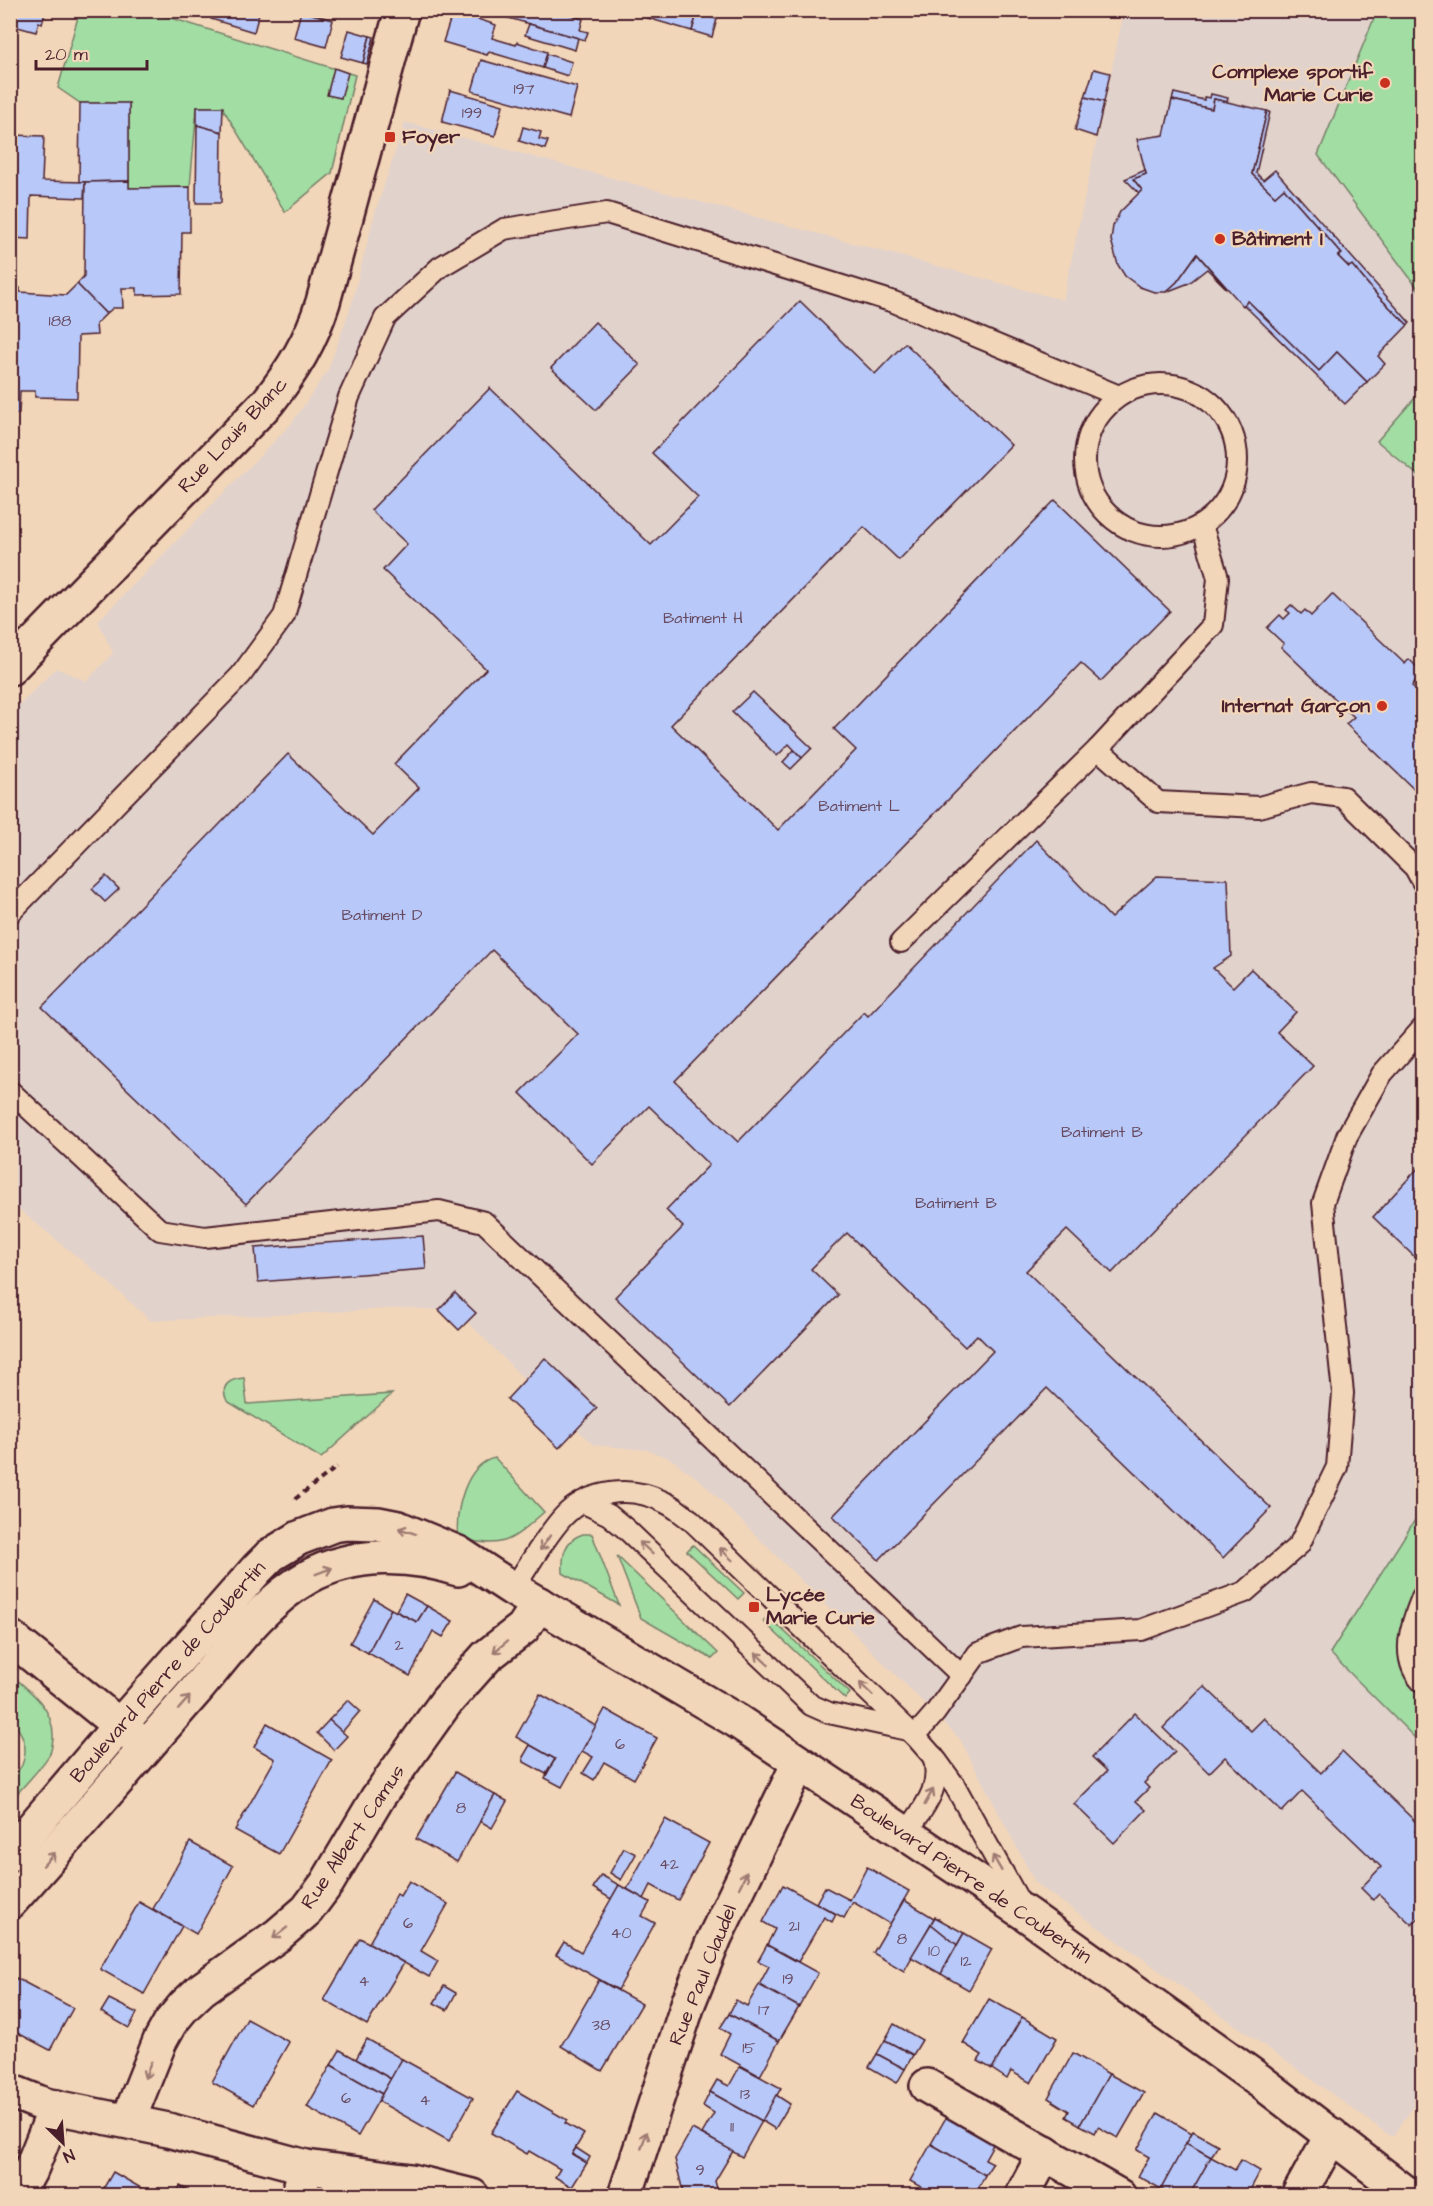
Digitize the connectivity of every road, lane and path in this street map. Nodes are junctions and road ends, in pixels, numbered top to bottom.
1 (402, 10) edge
2 (1119, 396) junction
3 (1202, 525) junction
4 (10, 668) edge
5 (1098, 749) junction
6 (1422, 881) edge
7 (10, 913) edge
8 (901, 942) dead end
9 (1422, 1029) edge
10 (10, 1091) edge
11 (582, 1502) junction
12 (526, 1597) junction
13 (1422, 1597) edge
14 (10, 1636) edge
15 (962, 1676) junction
16 (1422, 1682) edge
17 (120, 1725) junction
18 (911, 1733) junction
19 (145, 1748) junction
20 (933, 1756) junction
21 (799, 1763) junction
22 (906, 1834) junction
23 (10, 1854) edge
24 (10, 1902) edge
25 (1026, 1914) junction
26 (927, 2086) dead end
27 (10, 2091) edge
28 (56, 2107) junction
29 (128, 2121) junction
30 (1332, 2135) junction
31 (1045, 2153) junction
32 (302, 2181) edge
33 (16, 2196) edge
34 (472, 2196) edge
35 (625, 2196) edge
36 (1022, 2196) edge
37 (1119, 2196) edge
38 (1298, 2196) edge
39 (1410, 2196) edge

1 - 4 street, Rue Louis Blanc
2 - 3 lane
2 - 3 lane
2 - 7 lane
3 - 5 lane
5 - 6 lane
5 - 8 lane
9 - 15 lane
10 - 15 lane
11 -> 12 lane
18 -> 11 lane
18 -> 11 lane
12 -> 17 street, Boulevard Pierre de Coubertin
19 -> 12 street, Boulevard Pierre de Coubertin
12 - 21 street, Boulevard Pierre de Coubertin
12 -> 29 street, Rue Albert Camus
13 - 16 lane
14 - 17 street
15 - 18 lane
17 - 19 street
17 - 23 street, Boulevard Pierre de Coubertin
18 - 20 lane
24 -> 19 street, Boulevard Pierre de Coubertin
22 -> 20 lane
25 -> 20 lane
21 - 22 street, Boulevard Pierre de Coubertin
35 -> 21 street, Rue Paul Claudel
22 - 25 street, Boulevard Pierre de Coubertin
25 - 30 street, Boulevard Pierre de Coubertin
26 - 31 street
27 - 28 street
28 - 29 street
28 - 33 street
29 - 32 street
30 - 38 street
30 - 39 street, Boulevard Pierre de Coubertin
31 - 36 street
31 - 37 street
32 - 34 street

